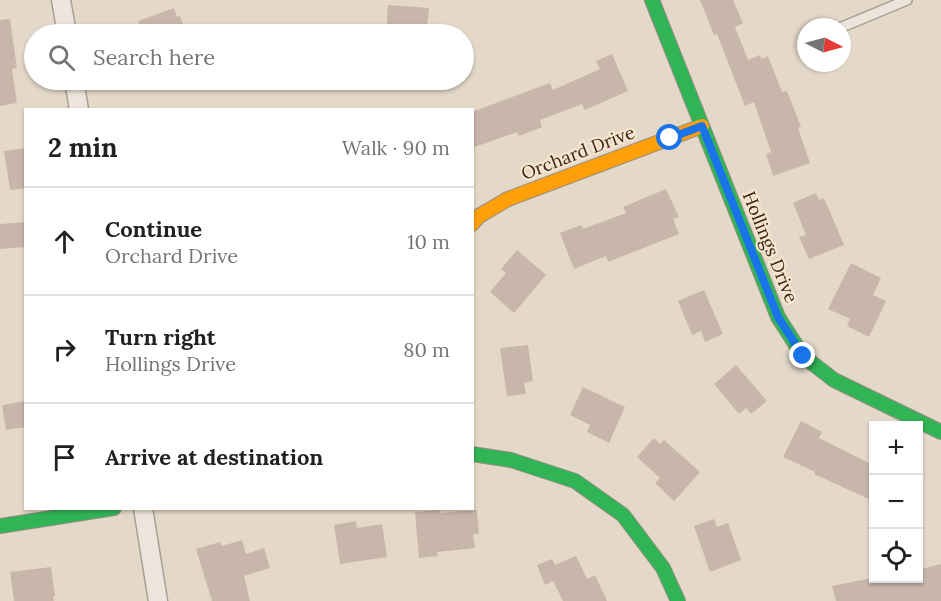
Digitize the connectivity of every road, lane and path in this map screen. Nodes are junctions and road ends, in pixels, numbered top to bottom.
1 (61, 0) edge
2 (652, 0) edge
3 (907, 0) edge
4 (851, 23) edge
5 (65, 24) edge
6 (76, 90) edge
7 (79, 108) edge
8 (702, 126) junction
9 (474, 221) edge
10 (941, 432) edge
11 (474, 454) edge
12 (101, 510) edge
13 (143, 510) edge
14 (0, 526) edge
15 (158, 601) edge
16 (678, 601) edge

1 - 5 street
2 - 8 street, Hollings Drive
3 - 4 lane
6 - 7 street
8 - 9 street, Orchard Drive
8 - 10 street, Hollings Drive
11 - 16 street
12 - 14 street
13 - 15 street

